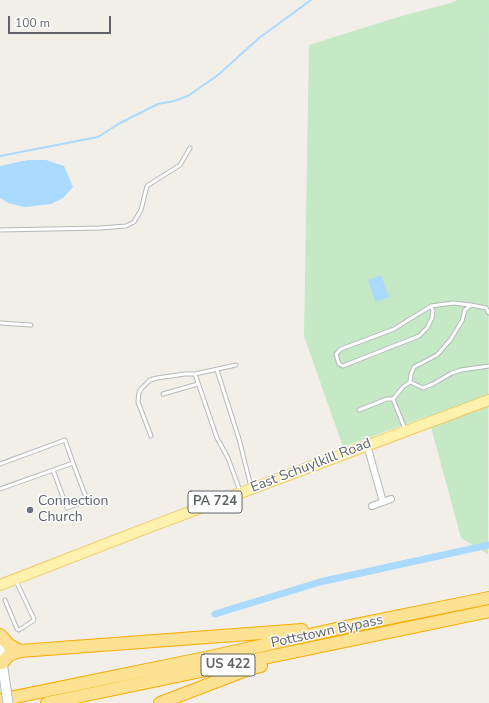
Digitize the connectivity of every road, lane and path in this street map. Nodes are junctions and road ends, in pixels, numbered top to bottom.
1 (190, 148) dead end
2 (0, 230) edge
3 (471, 305) junction
4 (431, 306) junction
5 (488, 307) edge
6 (489, 313) edge
7 (0, 323) edge
8 (31, 325) dead end
9 (236, 365) dead end
10 (489, 366) edge
11 (217, 370) junction
12 (194, 374) junction
13 (410, 382) junction
14 (198, 384) junction
15 (163, 394) dead end
16 (393, 399) junction
17 (489, 400) edge
18 (359, 410) dead end
19 (405, 431) junction
20 (151, 436) dead end
21 (367, 445) junction
22 (73, 463) junction
23 (0, 464) edge
24 (53, 470) junction
25 (0, 489) edge
26 (251, 489) junction
27 (240, 493) junction
28 (392, 499) dead end
29 (383, 502) junction
30 (372, 506) dead end
31 (16, 579) junction
32 (0, 585) edge
33 (489, 598) edge
34 (5, 600) dead end
35 (489, 611) edge
36 (345, 626) junction
37 (409, 628) junction
38 (0, 635) edge
39 (0, 648) edge
40 (20, 651) junction
41 (2, 663) junction
42 (0, 700) edge
43 (8, 703) edge
44 (47, 703) edge
45 (160, 703) edge

1 - 2 lane
3 - 4 lane
3 - 5 lane
3 - 13 lane
4 - 4 lane
5 - 6 lane
7 - 8 lane
9 - 11 lane
10 - 13 lane
11 - 12 lane
11 - 26 lane
12 - 14 lane
12 - 20 lane
13 - 16 lane
14 - 15 lane
14 - 27 lane
16 - 18 lane
16 - 19 lane
17 - 19 main road, East Schuylkill Road / PA 724
19 - 21 main road, East Schuylkill Road / PA 724
21 - 26 main road, East Schuylkill Road / PA 724
21 - 29 street
22 - 23 lane
22 - 24 lane
22 - 24 lane
24 - 25 lane
26 - 27 main road, East Schuylkill Road / PA 724
27 - 31 main road, East Schuylkill Road / PA 724
28 - 29 street
29 - 30 street
31 - 32 main road, East Schuylkill Road / PA 724
31 - 34 lane
33 - 36 highway, Pottstown Bypass / US 422
35 - 37 highway, Pottstown Bypass / US 422
36 - 40 highway
36 - 42 highway, Pottstown Bypass / US 422
37 - 44 highway, Pottstown Bypass / US 422
37 - 45 highway
38 - 40 highway
39 - 41 street
40 - 41 highway
41 - 43 street, bridge

